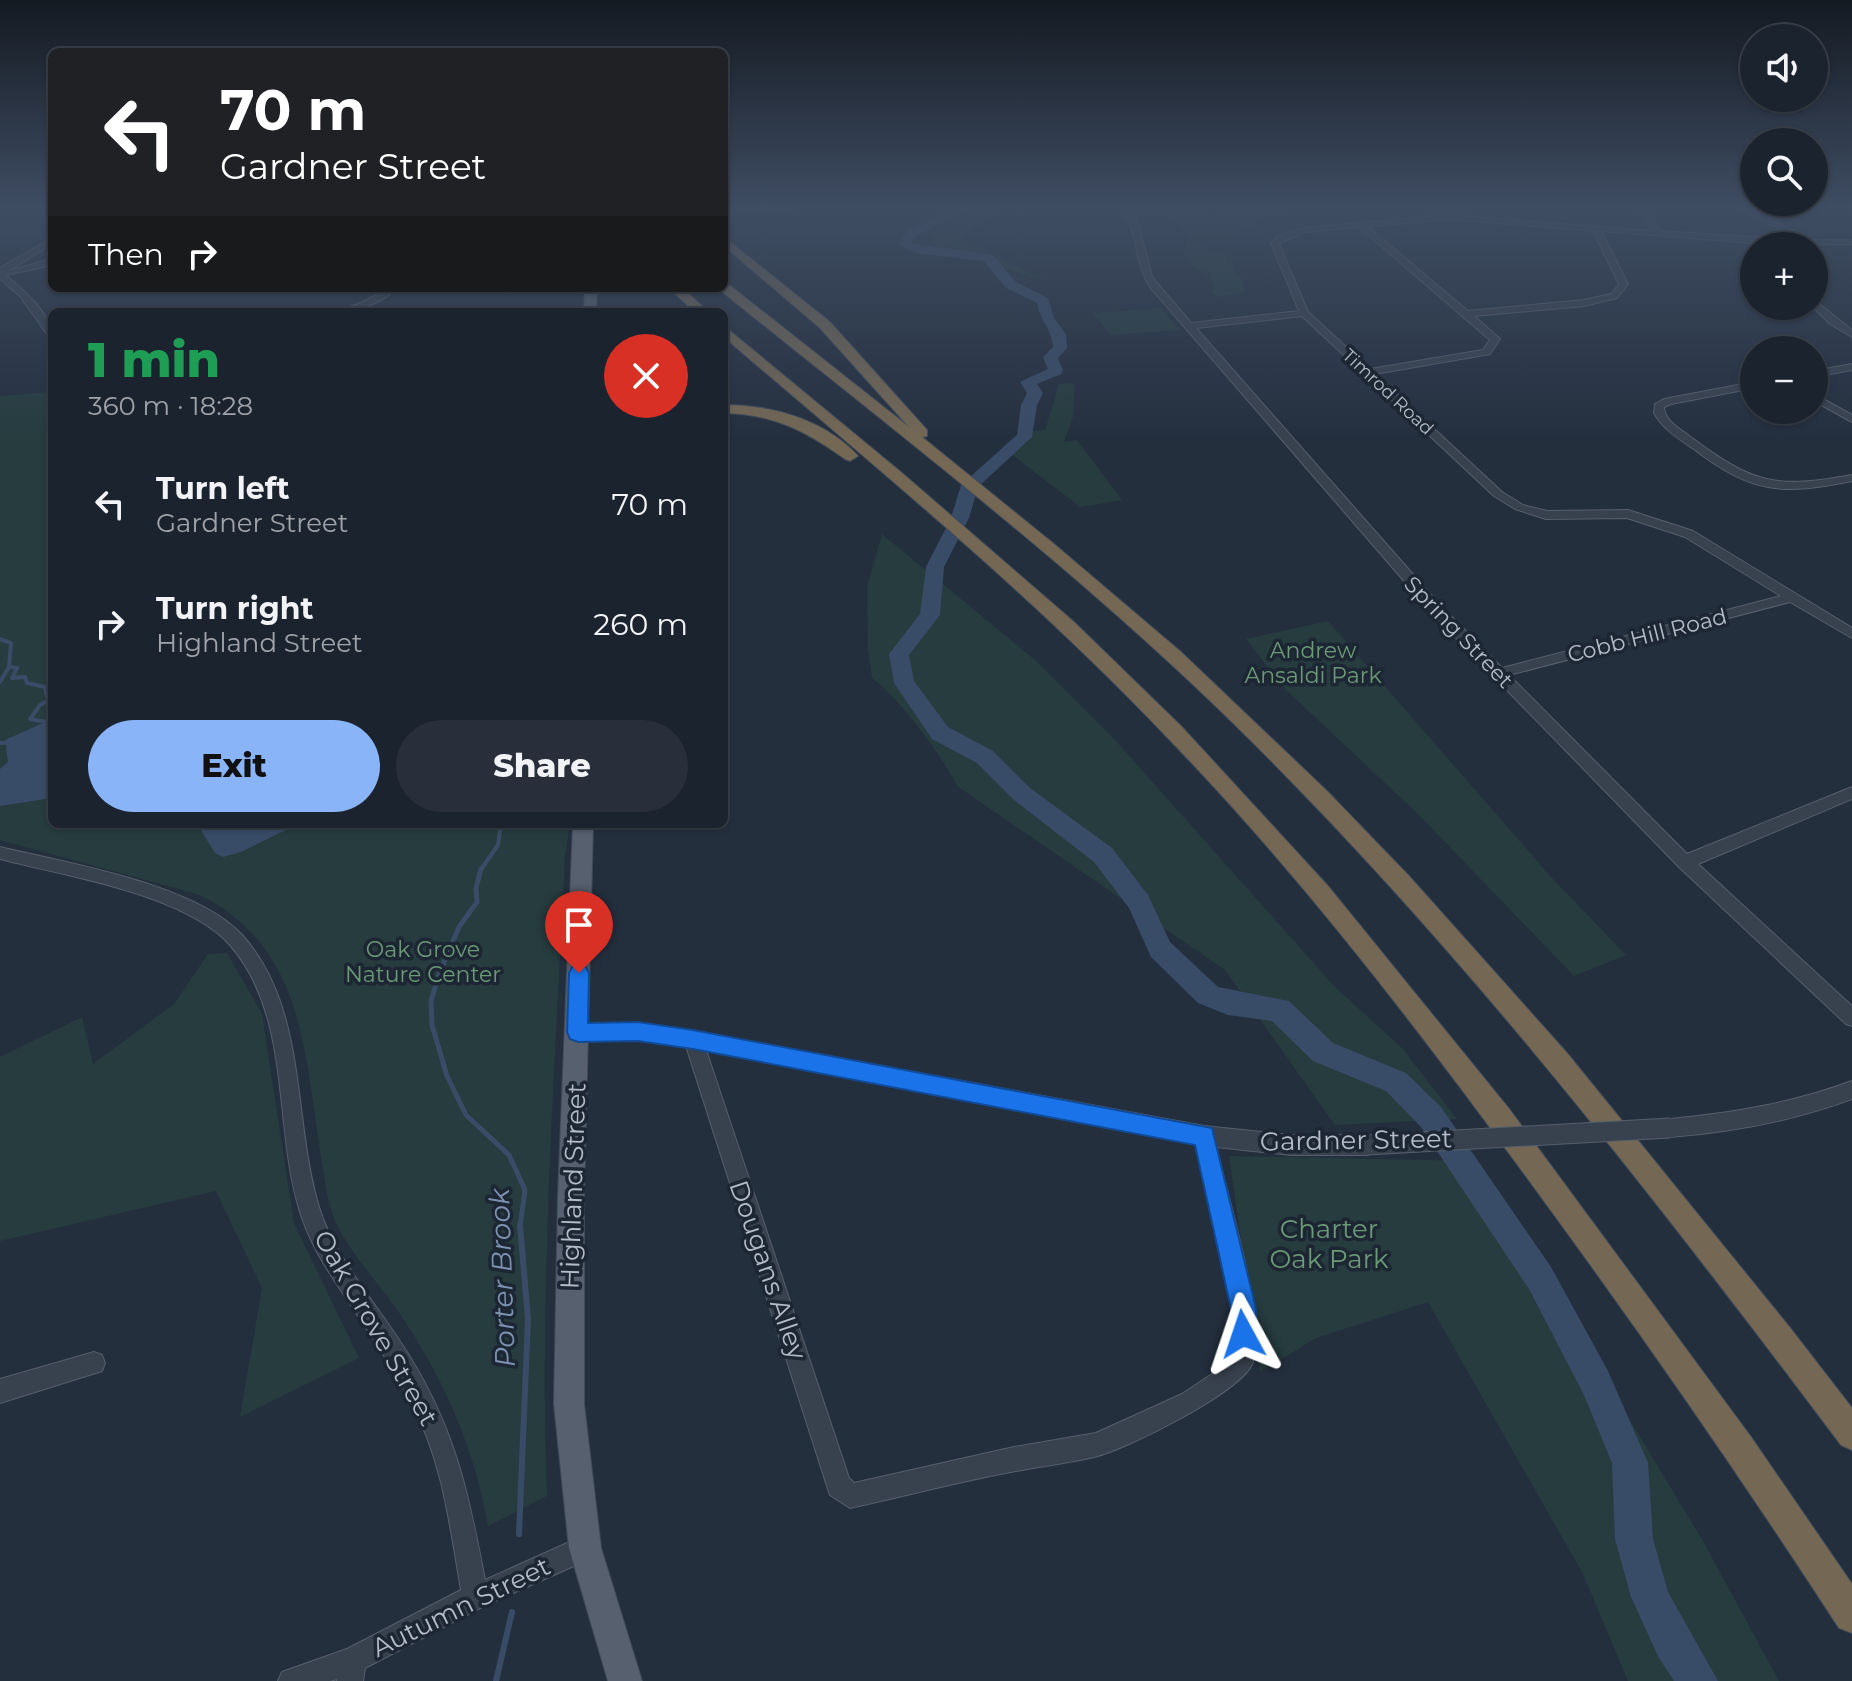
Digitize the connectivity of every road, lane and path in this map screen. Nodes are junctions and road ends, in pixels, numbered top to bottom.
1 (11, 283) edge
2 (775, 283) edge
3 (1153, 283) edge
4 (1292, 283) edge
5 (1431, 283) edge
6 (1624, 283) edge
7 (728, 290) edge
8 (388, 292) edge
9 (672, 292) edge
10 (680, 292) edge
11 (352, 308) edge
12 (686, 308) edge
13 (698, 308) edge
14 (1304, 313) junction
15 (1468, 314) junction
16 (1828, 317) edge
17 (1188, 326) junction
18 (48, 329) edge
19 (728, 334) edge
20 (1852, 334) edge
21 (1852, 367) edge
22 (1828, 371) edge
23 (1368, 372) junction
24 (1740, 388) edge
25 (1828, 405) edge
26 (728, 409) edge
27 (1852, 419) edge
28 (942, 457) junction
29 (1852, 478) edge
30 (1836, 481) junction
31 (1852, 491) edge
32 (917, 502) junction
33 (1794, 597) junction
34 (1852, 634) edge
35 (1499, 673) junction
36 (1852, 793) edge
37 (583, 828) edge
38 (0, 853) edge
39 (1685, 862) junction
40 (1852, 1018) edge
41 (578, 1032) junction
42 (693, 1039) junction
43 (1852, 1090) edge
44 (1204, 1136) junction
45 (94, 1363) dead end
46 (0, 1391) edge
47 (1852, 1434) edge
48 (585, 1548) junction
49 (475, 1597) junction
50 (1852, 1615) edge
51 (351, 1670) edge
52 (291, 1681) edge
53 (625, 1681) edge

1 - 18 street
2 - 28 highway
3 - 17 street, Spring Street
4 - 14 street, Timrod Road
5 - 15 street
6 - 15 street
7 - 28 highway
8 - 11 street
9 - 12 highway
10 - 13 highway
14 - 17 street
14 - 23 street, Timrod Road
15 - 23 street
16 - 20 street
17 - 35 street, Spring Street
19 - 32 highway
21 - 22 street
23 - 33 street, Timrod Road
24 - 30 street
25 - 27 street
26 - 32 highway
28 - 47 highway
29 - 30 street
30 - 31 street
32 - 50 highway
33 - 34 street, Timrod Road
33 - 35 street, Cobb Hill Road
35 - 39 street, Spring Street
36 - 39 street
37 - 41 main road, Highland Street
38 - 49 street, Oak Grove Street
39 - 40 street, Spring Street
41 - 42 street, Gardner Street
41 - 48 main road, Highland Street
42 - 44 street, Gardner Street
42 - 44 street, Dougans Alley
43 - 44 street, Gardner Street, bridge
45 - 46 street
48 - 49 street, Autumn Street
48 - 53 main road, Highland Street
49 - 51 street, Autumn Street
51 - 52 street, Autumn Street

